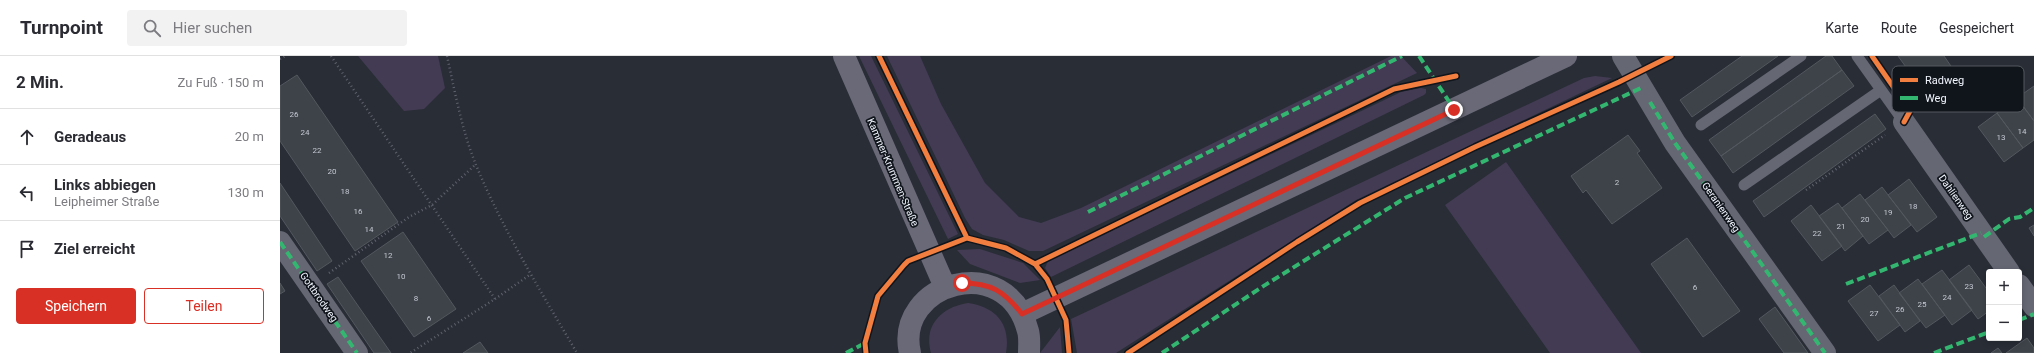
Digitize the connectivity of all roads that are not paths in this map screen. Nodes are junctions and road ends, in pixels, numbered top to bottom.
1 (844, 56) edge
2 (1566, 56) edge
3 (1623, 56) edge
4 (1801, 56) edge
5 (1857, 56) edge
6 (1881, 90) junction
7 (1892, 105) edge
8 (1897, 112) edge
9 (1904, 122) joint
10 (1701, 125) dead end
11 (1744, 185) dead end
12 (280, 242) edge
13 (2008, 269) edge
14 (945, 287) junction
15 (2022, 289) edge
16 (2034, 306) edge
17 (1022, 314) junction
18 (357, 353) edge
19 (910, 353) edge
20 (1029, 353) edge
21 (1825, 353) edge

1 - 14 main road, Kammer-Krummen-Straße
2 - 17 main road
3 - 21 street, Geranienweg
4 - 10 lane
5 - 6 lane
6 - 7 lane
6 - 11 lane
8 - 9 lane
9 - 13 street, Dahlienweg
12 - 18 street, Gottbrodweg
14 - 17 main road
14 - 19 main road
15 - 16 street
17 - 20 main road

